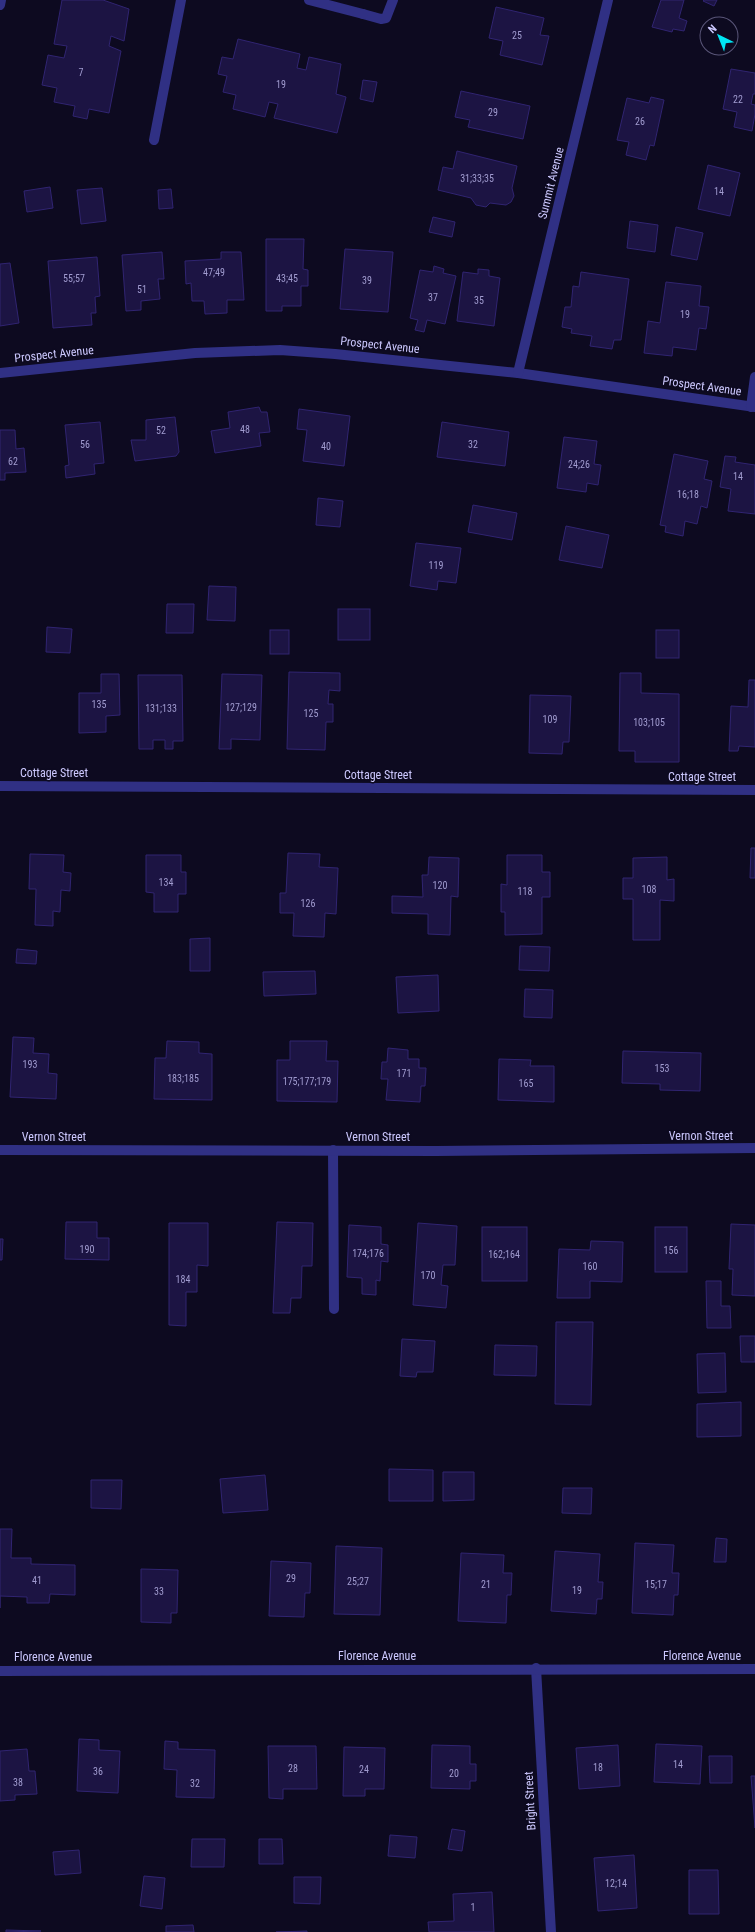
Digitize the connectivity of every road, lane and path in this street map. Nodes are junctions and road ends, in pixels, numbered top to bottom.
1 (1, 0) edge
2 (181, 0) edge
3 (310, 0) edge
4 (393, 0) edge
5 (608, 0) edge
6 (335, 3) edge
7 (0, 5) edge
8 (154, 140) dead end
9 (0, 373) edge
10 (518, 373) junction
11 (755, 377) edge
12 (753, 407) edge
13 (0, 786) edge
14 (755, 790) edge
15 (755, 1148) edge
16 (0, 1150) edge
17 (333, 1150) junction
18 (334, 1309) dead end
19 (536, 1668) junction
20 (755, 1669) edge
21 (0, 1671) edge
22 (551, 1932) edge

1 - 7 street
2 - 8 street
3 - 6 street
4 - 6 street
5 - 10 street, Summit Avenue
9 - 10 street, Prospect Avenue
10 - 12 street, Prospect Avenue
11 - 12 street
13 - 14 street, Cottage Street
15 - 17 street, Vernon Street
16 - 17 street, Vernon Street
17 - 18 street
19 - 20 street, Florence Avenue
19 - 21 street, Florence Avenue
19 - 22 street, Bright Street

